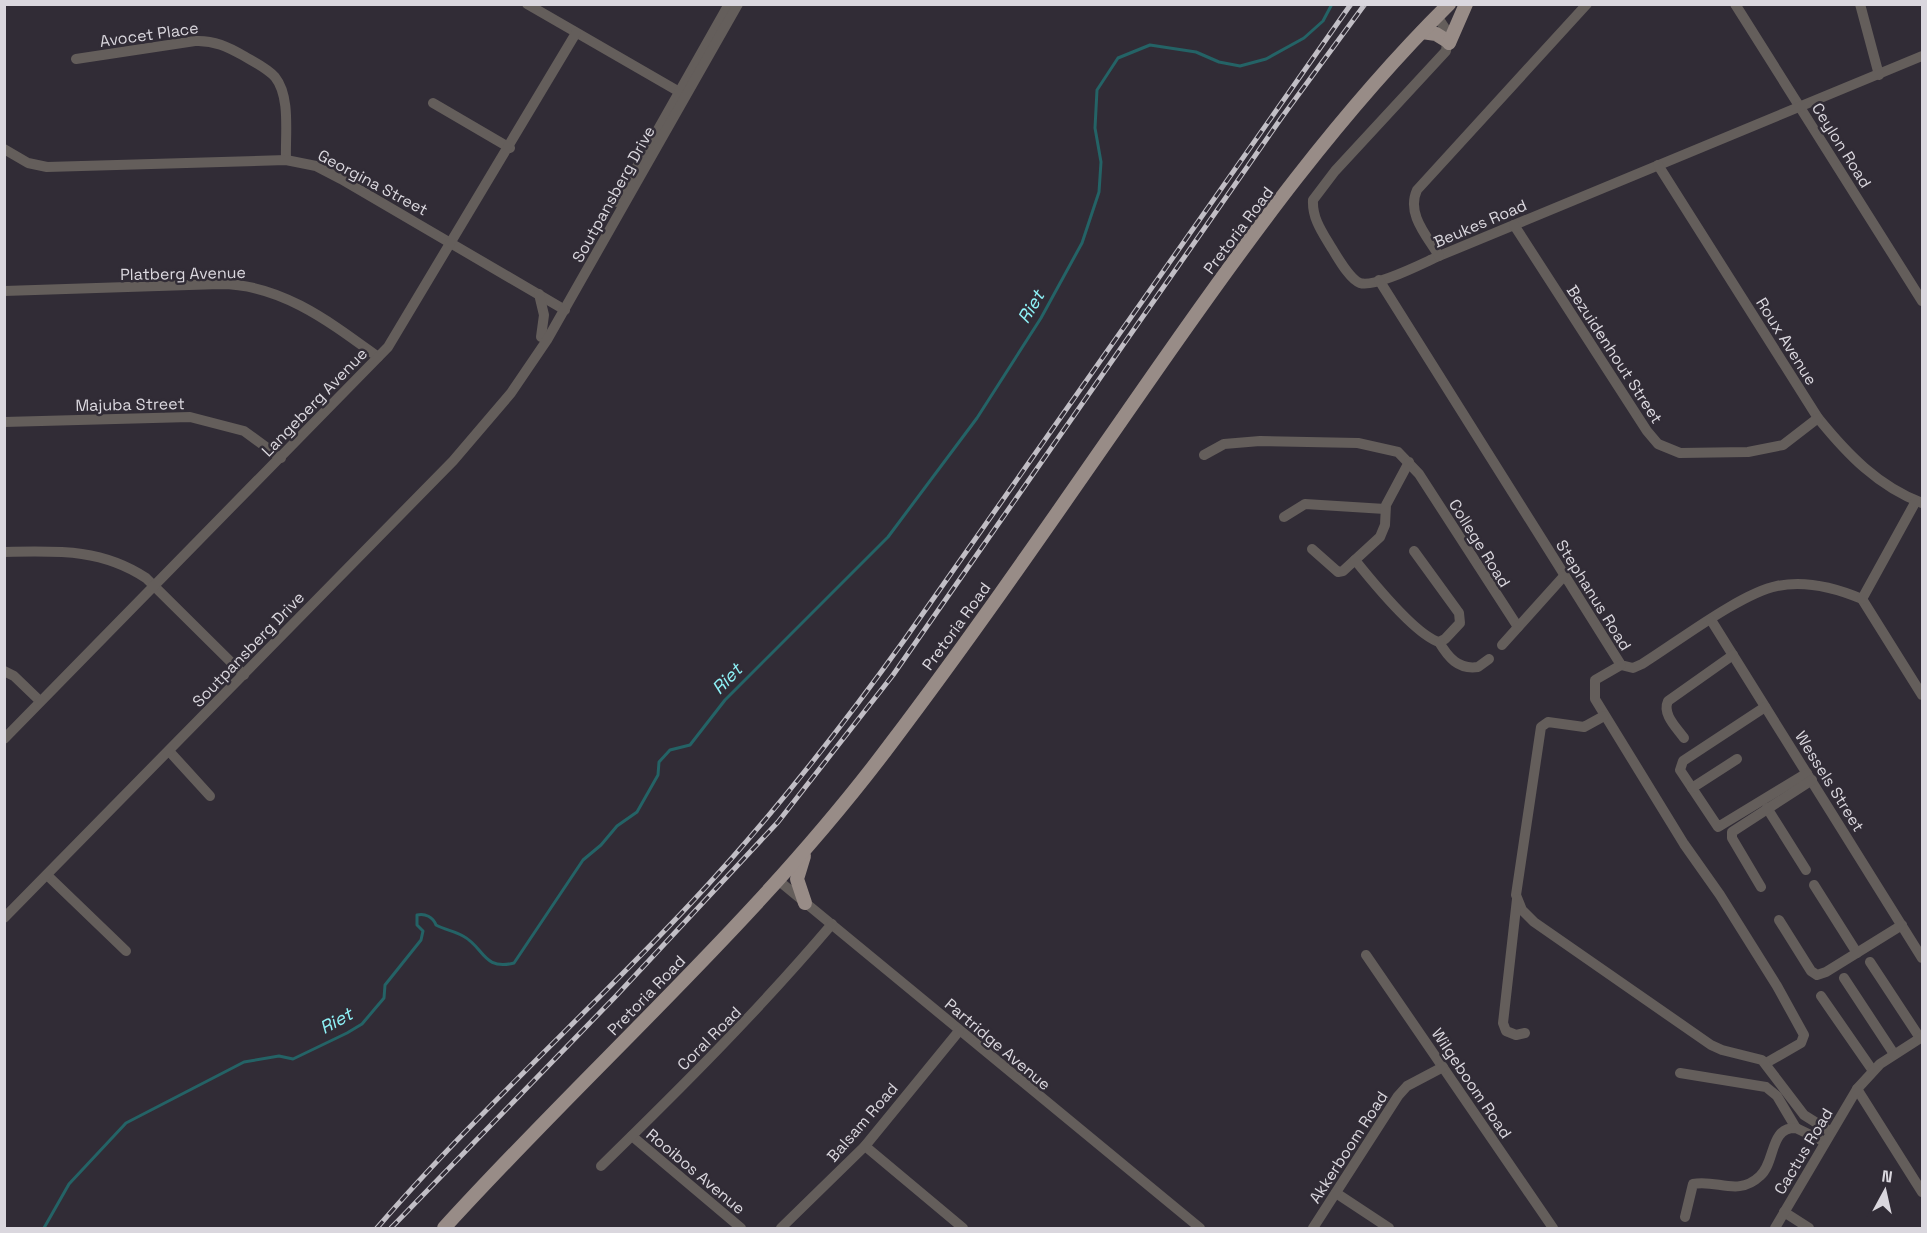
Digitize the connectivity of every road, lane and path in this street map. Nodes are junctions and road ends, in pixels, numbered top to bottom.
1 (527, 4) edge
2 (738, 4) edge
3 (1449, 4) edge
4 (1466, 4) edge
5 (1587, 4) edge
6 (1735, 4) edge
7 (1860, 4) edge
8 (728, 11) edge
9 (1437, 16) junction
10 (1422, 32) junction
11 (576, 33) junction
12 (1449, 43) junction
13 (1923, 56) edge
14 (76, 59) dead end
15 (1879, 75) junction
16 (681, 94) junction
17 (433, 103) dead end
18 (1800, 106) junction
19 (510, 148) junction
20 (4, 149) edge
21 (286, 160) junction
22 (1658, 165) junction
23 (1514, 225) junction
24 (452, 244) junction
25 (1439, 256) junction
26 (1378, 280) junction
27 (4, 291) edge
28 (539, 294) junction
29 (1923, 301) edge
30 (562, 309) junction
31 (541, 337) junction
32 (378, 357) junction
33 (508, 395) junction
34 (1818, 418) junction
35 (4, 422) edge
36 (1204, 455) dead end
37 (281, 458) junction
38 (1409, 462) junction
39 (1919, 502) edge
40 (1385, 510) junction
41 (1284, 517) dead end
42 (1312, 549) dead end
43 (1414, 551) dead end
44 (4, 552) edge
45 (1355, 560) junction
46 (1563, 576) junction
47 (154, 586) junction
48 (1862, 599) junction
49 (1711, 620) junction
50 (1518, 627) junction
51 (1439, 642) junction
52 (1502, 645) dead end
53 (1733, 655) junction
54 (1489, 659) dead end
55 (1621, 665) junction
56 (4, 671) edge
57 (244, 675) junction
58 (1923, 695) edge
59 (40, 701) junction
60 (1766, 707) junction
61 (1604, 716) junction
62 (1684, 738) dead end
63 (4, 739) edge
64 (169, 751) junction
65 (1737, 759) dead end
66 (1809, 776) junction
67 (1692, 788) junction
68 (210, 796) dead end
69 (1767, 808) junction
70 (807, 848) junction
71 (1806, 870) dead end
72 (47, 875) junction
73 (778, 881) junction
74 (1814, 885) dead end
75 (1761, 887) dead end
76 (1517, 899) junction
77 (805, 903) junction
78 (4, 918) edge
79 (1779, 920) dead end
80 (832, 924) junction
81 (1902, 925) junction
82 (126, 951) dead end
83 (1857, 953) junction
84 (1366, 955) dead end
85 (1923, 958) edge
86 (1870, 962) dead end
87 (1844, 978) dead end
88 (1821, 996) dead end
89 (959, 1031) junction
90 (1525, 1033) dead end
91 (1921, 1037) edge
92 (1894, 1054) junction
93 (1766, 1063) junction
94 (1443, 1067) junction
95 (1873, 1071) junction
96 (1680, 1073) dead end
97 (1857, 1089) junction
98 (1796, 1128) junction
99 (1831, 1132) junction
100 (632, 1136) junction
101 (1825, 1142) junction
102 (865, 1146) junction
103 (601, 1166) dead end
104 (1923, 1192) edge
105 (1336, 1193) junction
106 (1784, 1212) junction
107 (1685, 1217) dead end
108 (444, 1228) edge
109 (741, 1228) edge
110 (782, 1228) edge
111 (963, 1228) edge
112 (1200, 1228) edge
113 (1314, 1228) edge
114 (1389, 1228) edge
115 (1553, 1228) edge
116 (1775, 1228) edge
117 (1809, 1228) edge

1 - 11 street
2 - 8 street, Soutpansberg Drive
3 - 9 main road, Pretoria Road
4 - 12 main road
5 - 25 street
6 - 18 street, Ceylon Road
7 - 15 street
8 - 16 street, Soutpansberg Drive
9 - 10 main road, Pretoria Road
9 - 12 street
10 - 12 main road
10 - 70 main road, Pretoria Road
11 - 16 street
11 - 19 street, Langeberg Avenue
12 - 26 street
13 - 15 street, Beukes Road
14 - 21 street, Avocet Place
15 - 18 street, Beukes Road
16 - 30 street, Soutpansberg Drive
17 - 19 street
18 - 22 street, Beukes Road
18 - 29 street, Ceylon Road
19 - 24 street, Langeberg Avenue
20 - 21 street, Georgina Street
21 - 24 street, Georgina Street
22 - 23 street, Beukes Road
22 - 34 street, Roux Avenue
23 - 25 street, Beukes Road
23 - 34 street, Bezuidenhout Street
24 - 28 street, Georgina Street
24 - 32 street, Langeberg Avenue
25 - 26 street, Beukes Road
26 - 46 street, Stephanus Road
27 - 32 street, Platberg Avenue
28 - 30 street, Georgina Street
28 - 31 street
30 - 31 street, Soutpansberg Drive
30 - 33 street, Soutpansberg Drive
31 - 33 street, Soutpansberg Drive
32 - 37 street, Langeberg Avenue
33 - 57 street, Soutpansberg Drive
34 - 39 street, Roux Avenue
35 - 37 street, Majuba Street
36 - 38 street
37 - 47 street, Langeberg Avenue
38 - 40 street
38 - 50 street, College Road
39 - 48 street
40 - 41 street
40 - 45 street
42 - 45 street
43 - 51 street
44 - 47 street
45 - 51 street
46 - 50 street
46 - 55 street, Stephanus Road
47 - 57 street
47 - 59 street, Langeberg Avenue
48 - 49 street, Stephanus Road
48 - 58 street
49 - 53 street, Wessels Street
49 - 55 street, Stephanus Road
50 - 52 street
51 - 54 street
53 - 60 street, Wessels Street
53 - 62 street
55 - 61 street
56 - 59 street
57 - 64 street, Soutpansberg Drive
59 - 63 street, Langeberg Avenue
60 - 66 street, Wessels Street
60 - 67 street
61 - 76 street
61 - 93 street
64 - 68 street
64 - 72 street, Soutpansberg Drive
65 - 67 street
66 - 67 street
66 - 69 street
66 - 81 street, Wessels Street
69 - 71 street
69 - 75 street
70 - 73 main road, Pretoria Road
70 - 77 main road
72 - 78 street, Soutpansberg Drive
72 - 82 street
73 - 77 street, Partridge Avenue
73 - 108 main road, Pretoria Road
74 - 83 street
76 - 90 street
76 - 93 street
77 - 80 street, Partridge Avenue
79 - 83 street
80 - 89 street, Partridge Avenue
80 - 100 street, Coral Road
81 - 83 street
81 - 85 street, Wessels Street
84 - 94 street, Wilgeboom Road
86 - 91 street
87 - 92 street
88 - 95 street
89 - 102 street, Balsam Road
89 - 112 street, Partridge Avenue
91 - 92 street, Cactus Road
92 - 95 street, Cactus Road
93 - 99 street
94 - 105 street, Akkerboom Road
94 - 115 street, Wilgeboom Road
95 - 97 street, Cactus Road
96 - 98 street
97 - 99 street, Cactus Road
97 - 104 street
98 - 101 street
98 - 107 street
99 - 101 street, Cactus Road
100 - 103 street, Coral Road
100 - 109 street, Rooibos Avenue
101 - 106 street, Cactus Road
102 - 110 street, Balsam Road
102 - 111 street
105 - 113 street, Akkerboom Road
105 - 114 street
106 - 116 street, Cactus Road
106 - 117 street

